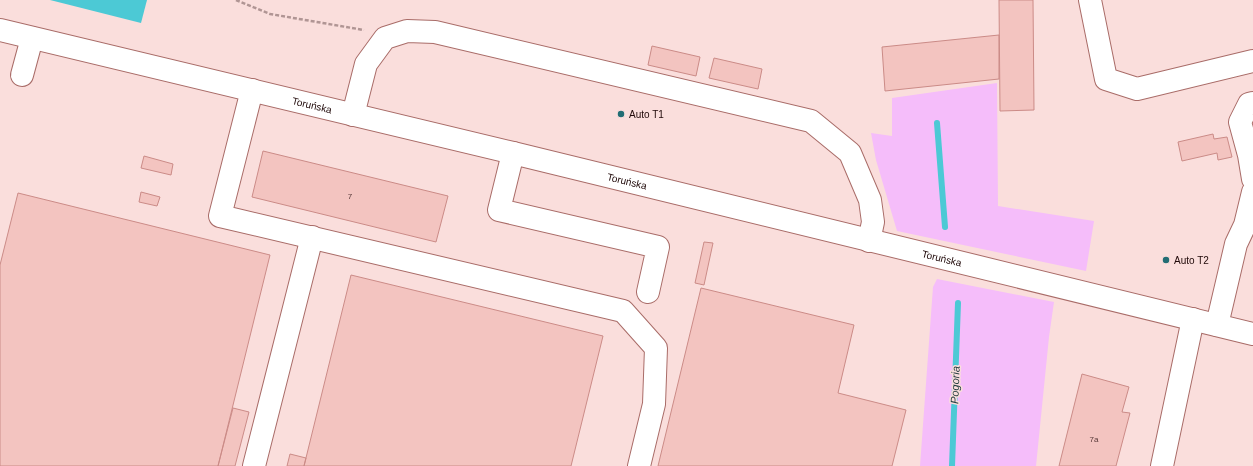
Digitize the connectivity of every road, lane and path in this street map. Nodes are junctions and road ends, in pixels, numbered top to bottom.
1 (236, 0) edge
2 (1090, 0) edge
3 (0, 30) edge
4 (32, 38) junction
5 (386, 38) junction
6 (1253, 61) edge
7 (22, 75) dead end
8 (252, 90) junction
9 (1253, 103) edge
10 (353, 115) junction
11 (513, 153) junction
12 (1253, 179) edge
13 (1253, 192) edge
14 (312, 237) junction
15 (869, 241) junction
16 (648, 292) dead end
17 (1193, 319) junction
18 (1217, 325) junction
19 (1253, 334) edge
20 (254, 466) edge
21 (638, 466) edge
22 (1162, 466) edge

1 - 5 path
2 - 6 street
3 - 4 street, Toruńska
4 - 7 street
4 - 8 street, Toruńska
5 - 10 street
5 - 15 street
8 - 10 street, Toruńska
8 - 14 street
9 - 12 street
10 - 11 street, Toruńska
11 - 15 street, Toruńska
11 - 16 street
13 - 18 street
14 - 20 street
14 - 21 street
15 - 17 street, Toruńska
17 - 18 street, Toruńska
17 - 22 street
18 - 19 street, Toruńska

